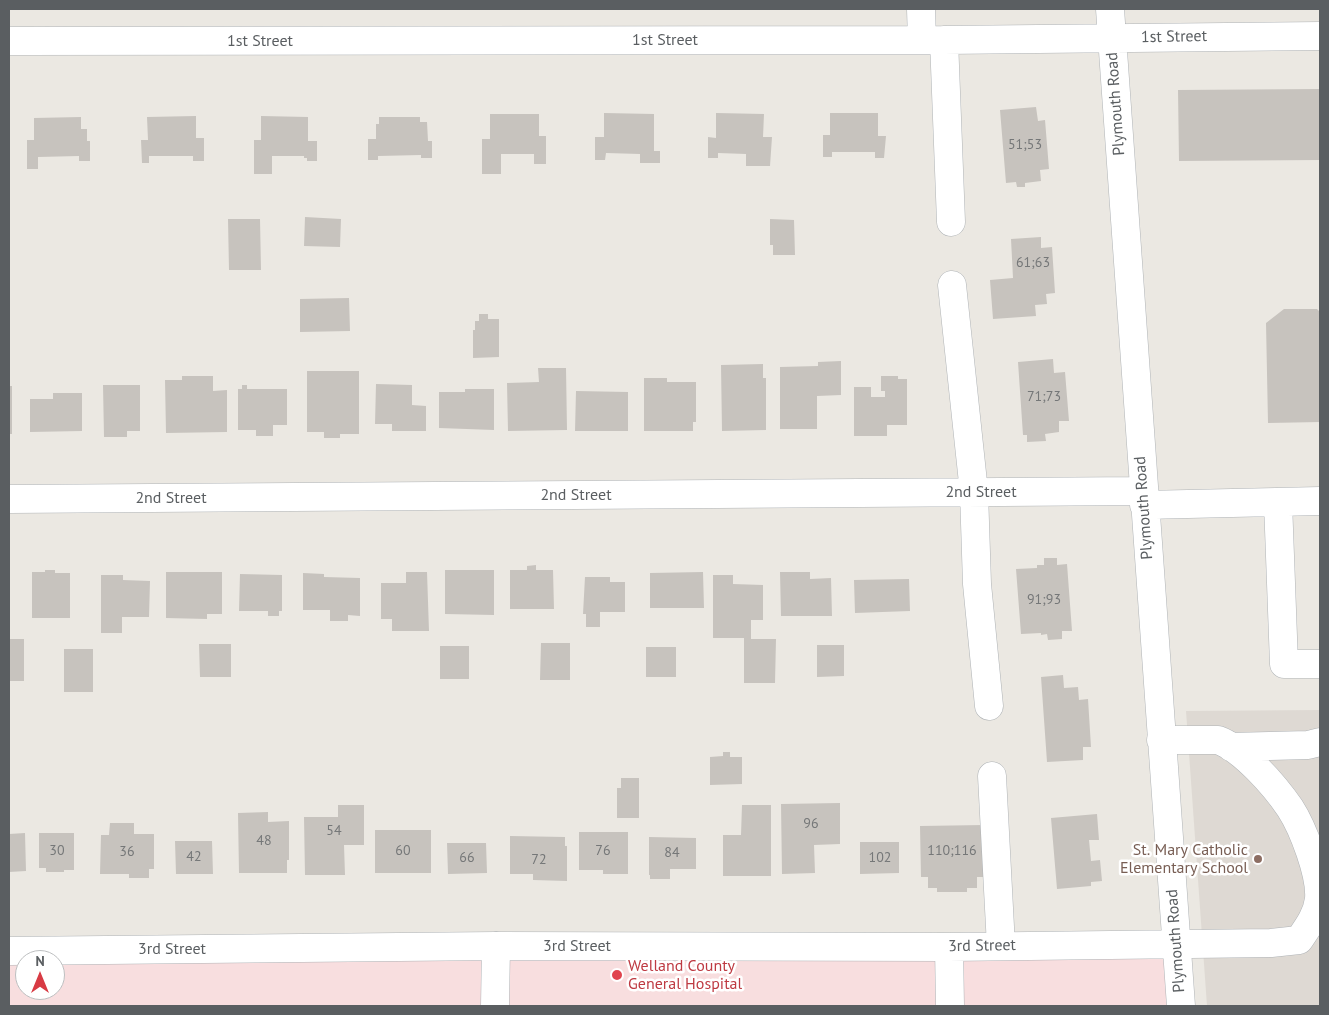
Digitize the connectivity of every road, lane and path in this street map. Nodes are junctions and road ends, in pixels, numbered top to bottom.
1 (921, 9) edge
2 (1110, 9) edge
3 (1320, 36) edge
4 (1112, 37) junction
5 (933, 40) junction
6 (9, 42) edge
7 (951, 222) dead end
8 (952, 285) dead end
9 (974, 492) junction
10 (1144, 498) junction
11 (9, 499) edge
12 (1278, 502) junction
13 (1320, 502) edge
14 (1320, 664) edge
15 (989, 706) dead end
16 (1161, 740) junction
17 (1320, 742) edge
18 (1231, 747) junction
19 (992, 776) dead end
20 (1176, 943) junction
21 (496, 946) junction
22 (1001, 946) junction
23 (950, 947) junction
24 (9, 951) edge
25 (495, 1006) edge
26 (950, 1006) edge
27 (1180, 1006) edge

1 - 5 street
2 - 4 street, Plymouth Road
3 - 4 street, 1st Street
4 - 5 street, 1st Street
4 - 10 street, Plymouth Road
5 - 6 street, 1st Street
5 - 7 street
8 - 9 street
9 - 10 street, 2nd Street
9 - 11 street, 2nd Street
9 - 15 street
10 - 12 street, 2nd Street
10 - 16 street, Plymouth Road
12 - 13 street, 2nd Street
12 - 14 street
16 - 18 street
16 - 20 street, Plymouth Road
17 - 18 street
18 - 20 street, 3rd Street
19 - 22 street
20 - 22 street, 3rd Street
20 - 27 street, Plymouth Road
21 - 23 street, 3rd Street
21 - 24 street, 3rd Street
21 - 25 street
22 - 23 street, 3rd Street
23 - 26 street

